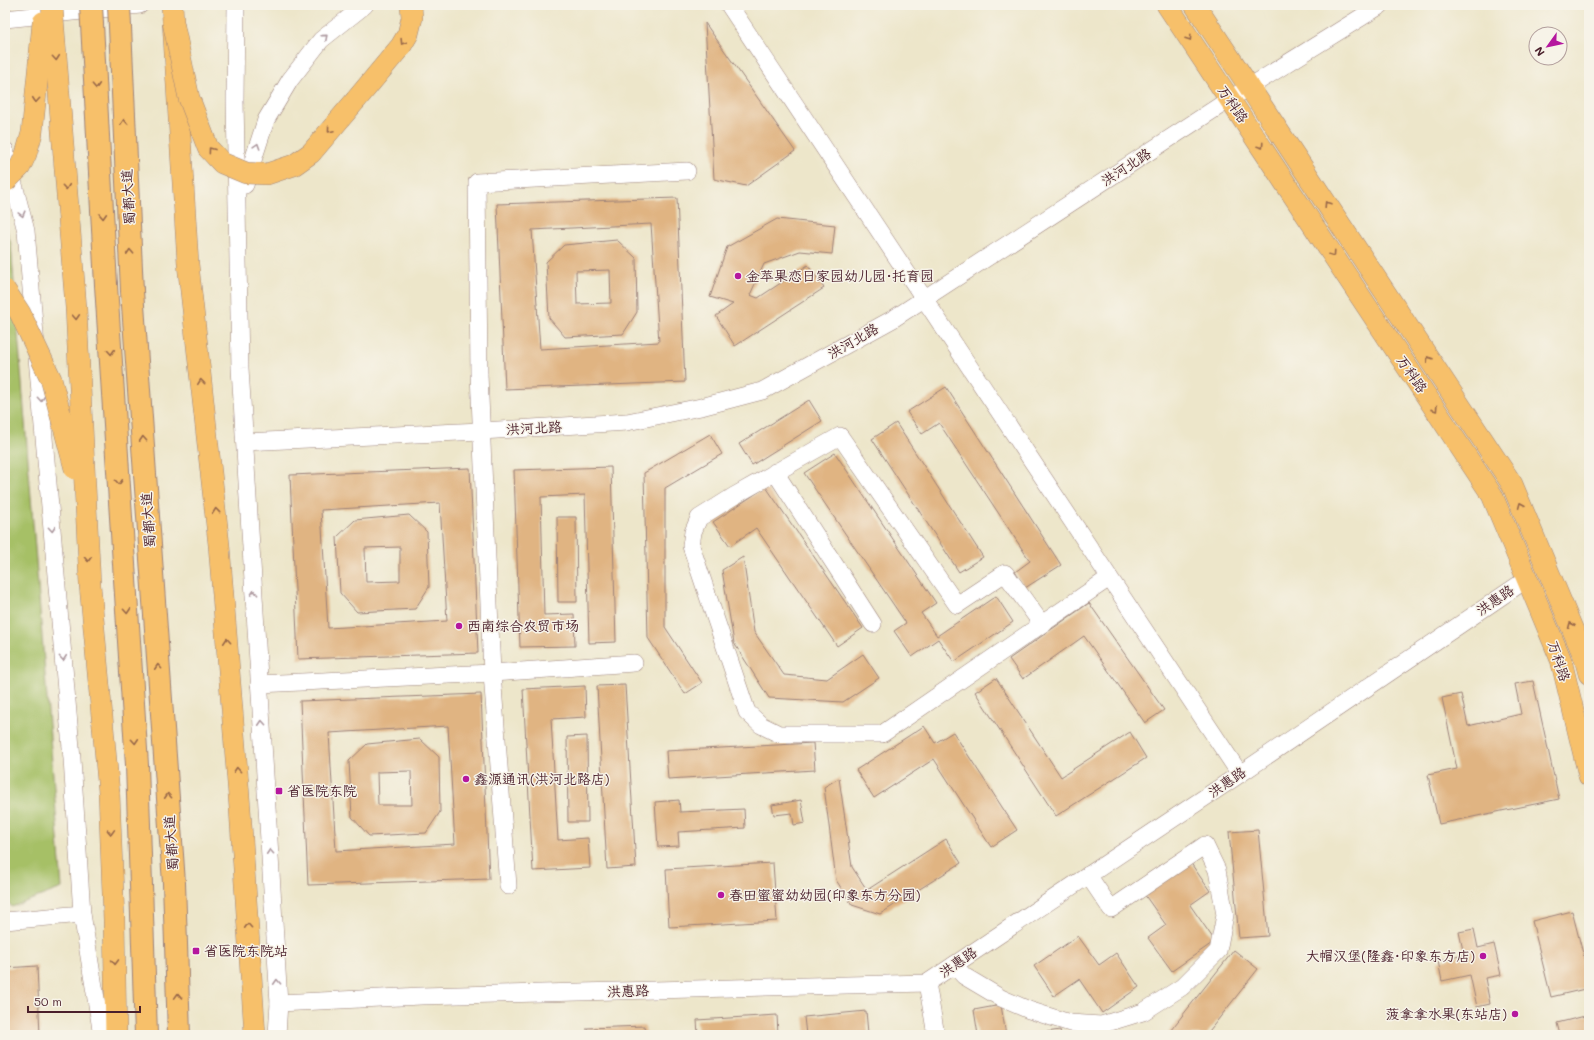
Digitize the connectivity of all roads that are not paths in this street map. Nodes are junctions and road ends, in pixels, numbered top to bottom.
1 (44, 5) edge
2 (52, 5) edge
3 (92, 5) edge
4 (119, 5) edge
5 (140, 5) edge
6 (236, 5) edge
7 (365, 5) edge
8 (411, 5) edge
9 (729, 5) edge
10 (1167, 5) edge
11 (1195, 5) edge
12 (1381, 5) edge
13 (172, 14) edge
14 (5, 19) edge
15 (1249, 88) junction
16 (1230, 100) junction
17 (6, 154) edge
18 (687, 171) dead end
19 (5, 182) edge
20 (237, 210) junction
21 (5, 290) edge
22 (924, 299) junction
23 (481, 431) junction
24 (245, 442) junction
25 (775, 472) junction
26 (86, 508) junction
27 (1109, 578) junction
28 (1527, 579) junction
29 (1042, 623) junction
30 (873, 624) dead end
31 (634, 663) dead end
32 (492, 673) junction
33 (1589, 674) edge
34 (259, 684) junction
35 (1240, 774) junction
36 (1589, 776) edge
37 (1088, 875) junction
38 (508, 886) dead end
39 (82, 914) junction
40 (5, 921) edge
41 (954, 965) junction
42 (927, 983) junction
43 (279, 1003) junction
44 (102, 1035) edge
45 (116, 1035) edge
46 (146, 1035) edge
47 (179, 1035) edge
48 (255, 1035) edge
49 (277, 1035) edge
50 (936, 1035) edge

1 -> 19 main road, bridge
2 -> 26 main road, bridge
3 -> 46 highway, 蜀都大道, bridge
47 -> 4 highway, 蜀都大道, bridge
5 - 14 street
6 - 20 street
20 -> 7 street
8 -> 13 main road, bridge
9 - 22 street
10 -> 16 main road, 万科路
11 - 15 main road, 万科路
12 - 15 street, 洪河北路
48 -> 13 main road, bridge
15 - 16 street, 洪河北路
33 -> 15 main road, 万科路
16 - 22 street, 洪河北路
16 -> 28 main road, 万科路
17 -> 39 street
18 - 23 street
20 - 24 street
21 - 26 main road, bridge
22 - 23 street, 洪河北路
22 - 27 street
23 - 24 street, 洪河北路
23 - 32 street
34 -> 24 street
25 - 29 street
25 - 29 street
25 - 30 street
26 -> 45 main road, bridge
27 - 29 street
27 - 35 street
28 - 35 street, 洪惠路
28 - 36 main road, 万科路
31 - 32 street
32 - 34 street
32 - 38 street
43 -> 34 street
35 - 37 street, 洪惠路
37 - 41 street, 洪惠路
37 - 41 street
39 - 40 street
39 - 44 street
41 - 42 street, 洪惠路
42 - 43 street, 洪惠路
42 - 50 street
43 - 49 street

